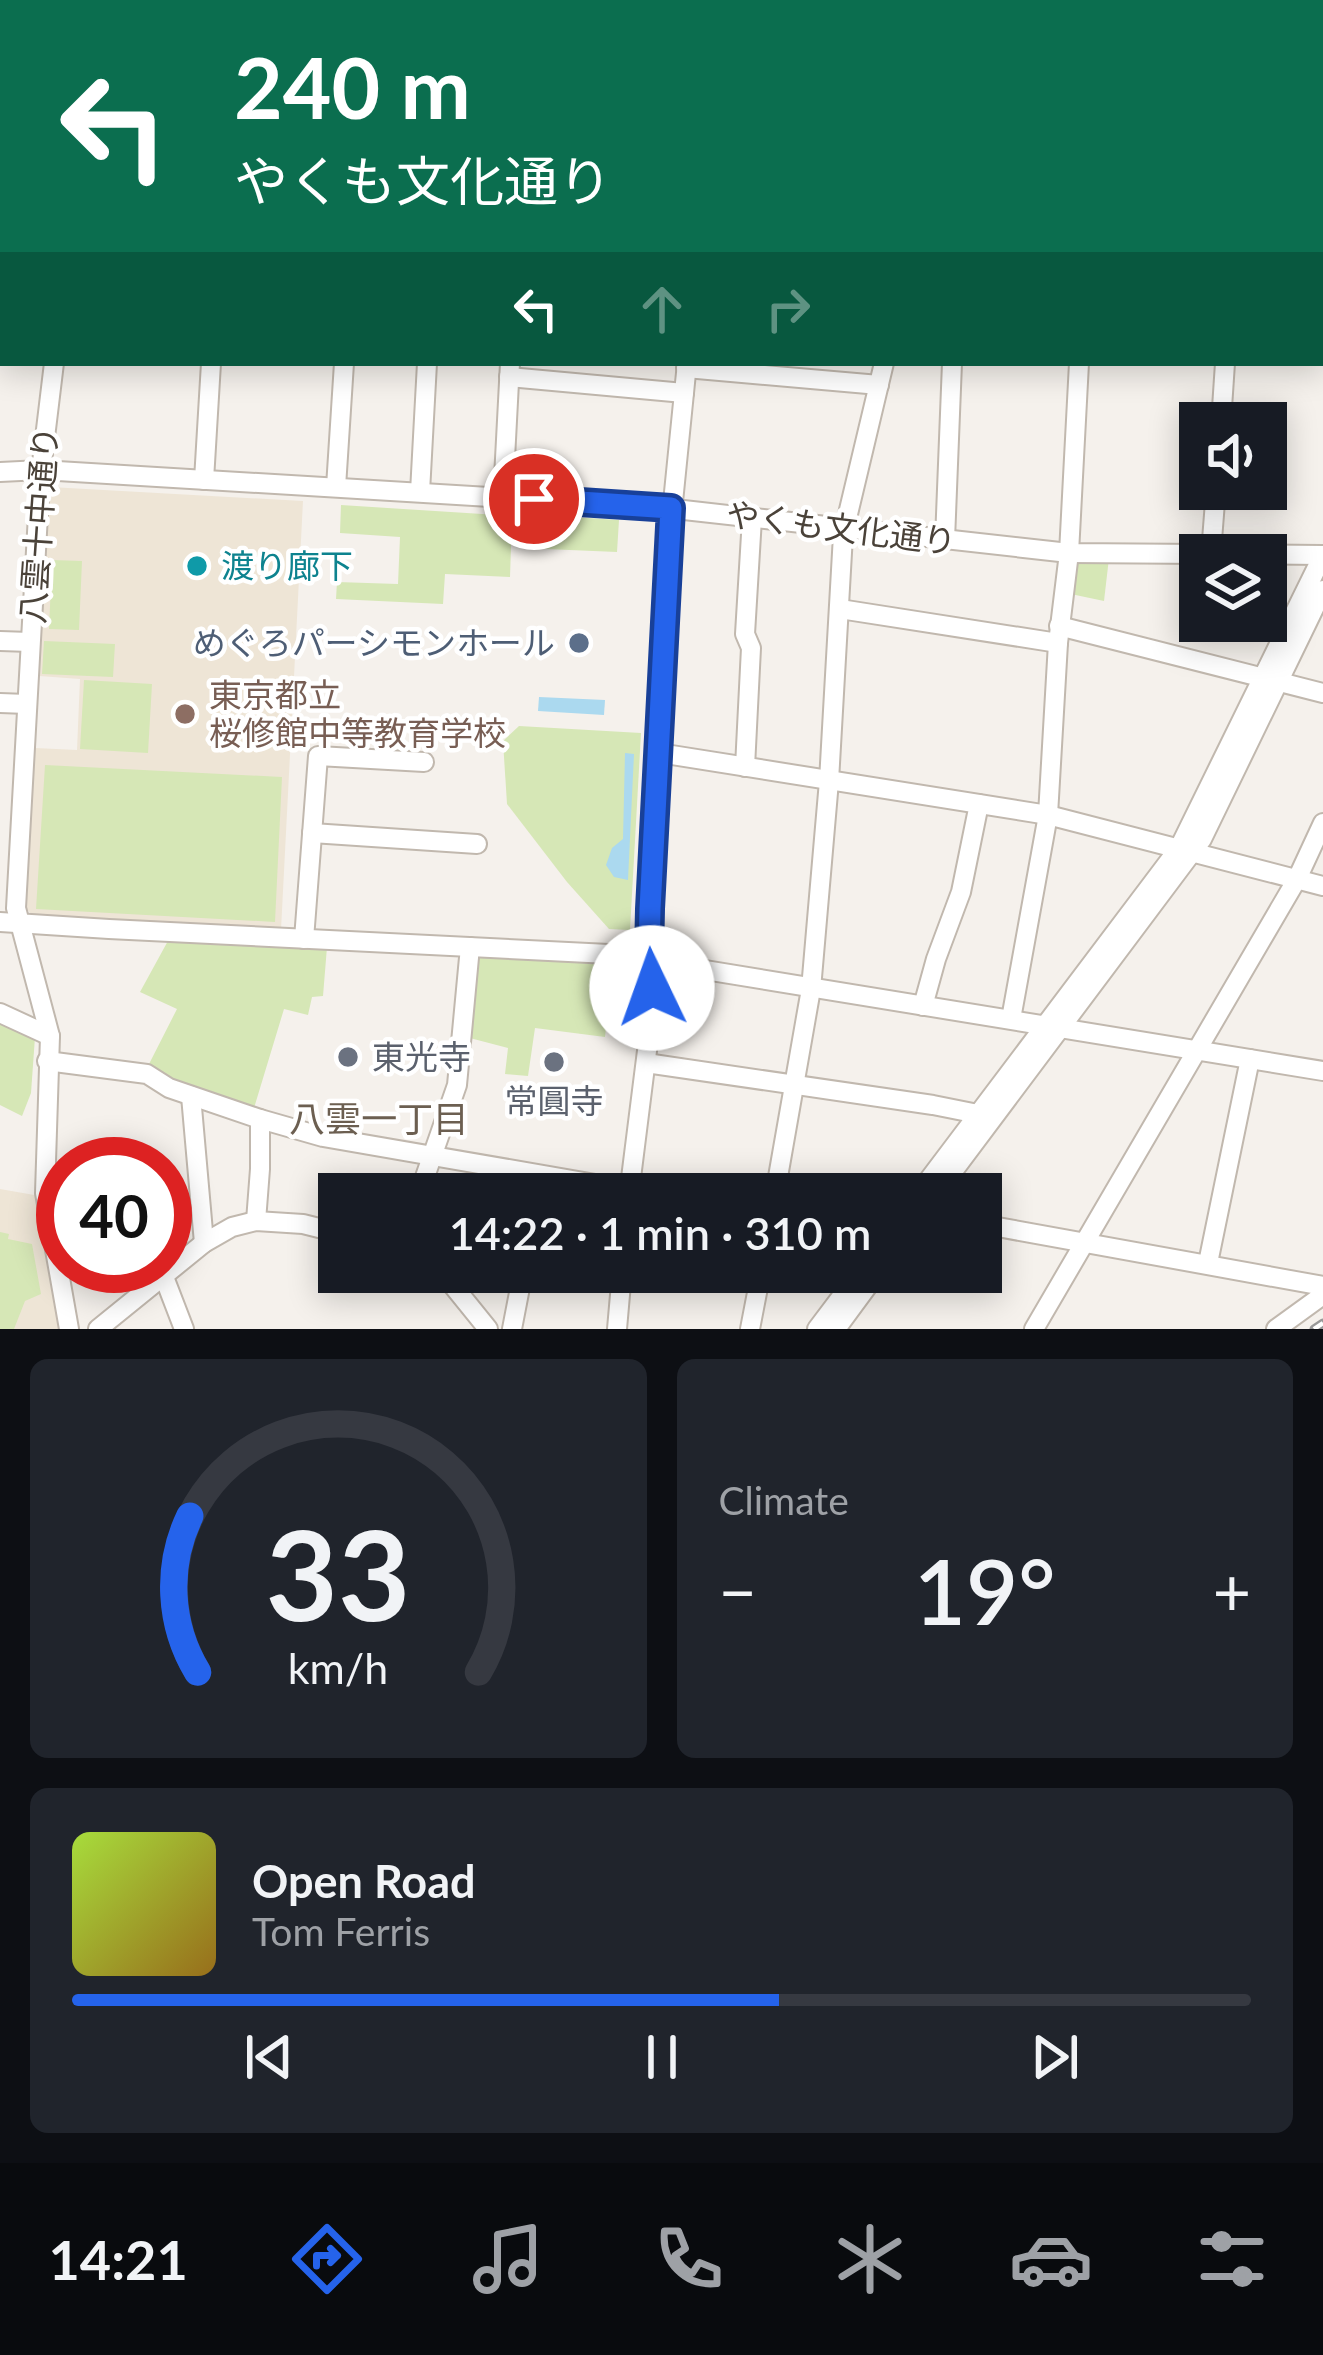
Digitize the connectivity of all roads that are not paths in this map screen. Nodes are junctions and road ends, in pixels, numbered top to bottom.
1 (54, 366) edge
2 (212, 366) edge
3 (344, 366) edge
4 (427, 366) edge
5 (686, 366) edge
6 (883, 366) edge
7 (952, 366) edge
8 (1079, 366) edge
9 (1225, 366) edge
10 (510, 370) edge
11 (879, 385) junction
12 (684, 393) junction
13 (1222, 402) edge
14 (41, 470) junction
15 (0, 472) edge
16 (205, 480) junction
17 (336, 487) junction
18 (420, 492) junction
19 (503, 497) junction
20 (671, 508) junction
21 (752, 518) junction
22 (844, 529) junction
23 (945, 540) junction
24 (1069, 553) junction
25 (1179, 553) edge
26 (1287, 554) edge
27 (1323, 555) edge
28 (1323, 590) edge
29 (840, 609) junction
30 (1059, 634) junction
31 (0, 641) edge
32 (30, 642) junction
33 (1272, 680) junction
34 (1323, 693) edge
35 (0, 703) edge
36 (27, 704) junction
37 (659, 753) junction
38 (424, 763) dead end
39 (745, 766) junction
40 (829, 781) junction
41 (979, 804) junction
42 (1048, 814) junction
43 (1323, 823) edge
44 (312, 833) junction
45 (476, 844) dead end
46 (1186, 850) junction
47 (1297, 879) junction
48 (1323, 886) edge
49 (9, 923) edge
50 (304, 939) junction
51 (470, 947) junction
52 (649, 959) junction
53 (811, 988) junction
54 (923, 1006) junction
55 (0, 1013) edge
56 (1011, 1019) junction
57 (1053, 1026) junction
58 (50, 1036) junction
59 (1198, 1050) junction
60 (1250, 1059) junction
61 (47, 1060) junction
62 (646, 1063) junction
63 (1323, 1071) edge
64 (796, 1085) junction
65 (191, 1096) junction
66 (978, 1114) junction
67 (260, 1119) junction
68 (432, 1157) junction
69 (426, 1173) edge
70 (494, 1173) edge
71 (632, 1173) edge
72 (780, 1173) edge
73 (934, 1173) edge
74 (952, 1173) edge
75 (256, 1221) junction
76 (318, 1228) edge
77 (1002, 1228) edge
78 (204, 1243) junction
79 (1084, 1244) junction
80 (192, 1253) edge
81 (1208, 1263) junction
82 (1323, 1290) edge
83 (144, 1293) edge
84 (170, 1293) edge
85 (459, 1293) edge
86 (519, 1293) edge
87 (620, 1293) edge
88 (757, 1293) edge
89 (844, 1293) edge
90 (863, 1293) edge
91 (69, 1329) edge
92 (98, 1329) edge
93 (184, 1329) edge
94 (488, 1329) edge
95 (512, 1329) edge
96 (617, 1329) edge
97 (751, 1329) edge
98 (817, 1329) edge
99 (836, 1329) edge
100 (1034, 1329) edge
101 (1276, 1329) edge

1 - 14 street, 八雲十中通り
2 - 16 street
3 - 17 street
4 - 18 street
5 - 11 street
5 - 12 street
6 - 11 street
7 - 23 street
8 - 24 street
9 - 13 street
10 - 12 street
10 - 19 street
11 - 22 street
12 - 20 street
14 - 15 street, やくも文化通り
14 - 16 street, やくも文化通り
14 - 32 street, 八雲十中通り
16 - 17 street, やくも文化通り
17 - 18 street, やくも文化通り
18 - 19 street, やくも文化通り
19 - 20 street, やくも文化通り
20 - 21 street, やくも文化通り
20 - 37 street
21 - 22 street, やくも文化通り
21 - 39 street
22 - 23 street, やくも文化通り
22 - 29 street
23 - 24 street, やくも文化通り
24 - 25 street, やくも文化通り
24 - 30 street
26 - 27 street, やくも文化通り
27 - 33 street
28 - 33 street
29 - 30 street
29 - 40 street
30 - 33 street
30 - 42 street
31 - 32 street
32 - 36 street, 八雲十中通り
33 - 34 street
33 - 46 street
35 - 36 street
36 - 49 street, 八雲十中通り
37 - 39 street
37 - 52 street
38 - 44 street
39 - 40 street
40 - 41 street
40 - 53 street
41 - 42 street
41 - 54 street
42 - 46 street
42 - 56 street
43 - 47 street
44 - 45 street
44 - 50 street
46 - 47 street
46 - 57 street
47 - 48 street
47 - 59 street
49 - 50 street
49 - 58 street, 八雲十中通り
50 - 51 street
51 - 52 street
51 - 68 street
52 - 53 street
52 - 62 street
53 - 54 street
53 - 64 street
54 - 56 street
55 - 58 street
56 - 57 street
57 - 59 street
57 - 66 street
57 - 74 street
58 - 61 street, 八雲十中通り
59 - 60 street
59 - 79 street
60 - 63 street
60 - 81 street
61 - 65 street
61 - 91 street, 八雲十中通り
62 - 64 street
62 - 71 street
64 - 66 street
64 - 72 street
65 - 67 street
65 - 78 street
66 - 73 street
67 - 68 street
67 - 75 street
68 - 69 street
68 - 70 street
75 - 76 street
75 - 78 street
77 - 79 street
78 - 80 street
79 - 81 street
79 - 100 street
81 - 82 street
82 - 101 street
83 - 92 street
84 - 93 street
85 - 94 street
86 - 95 street
87 - 96 street
88 - 97 street
89 - 98 street
90 - 99 street

